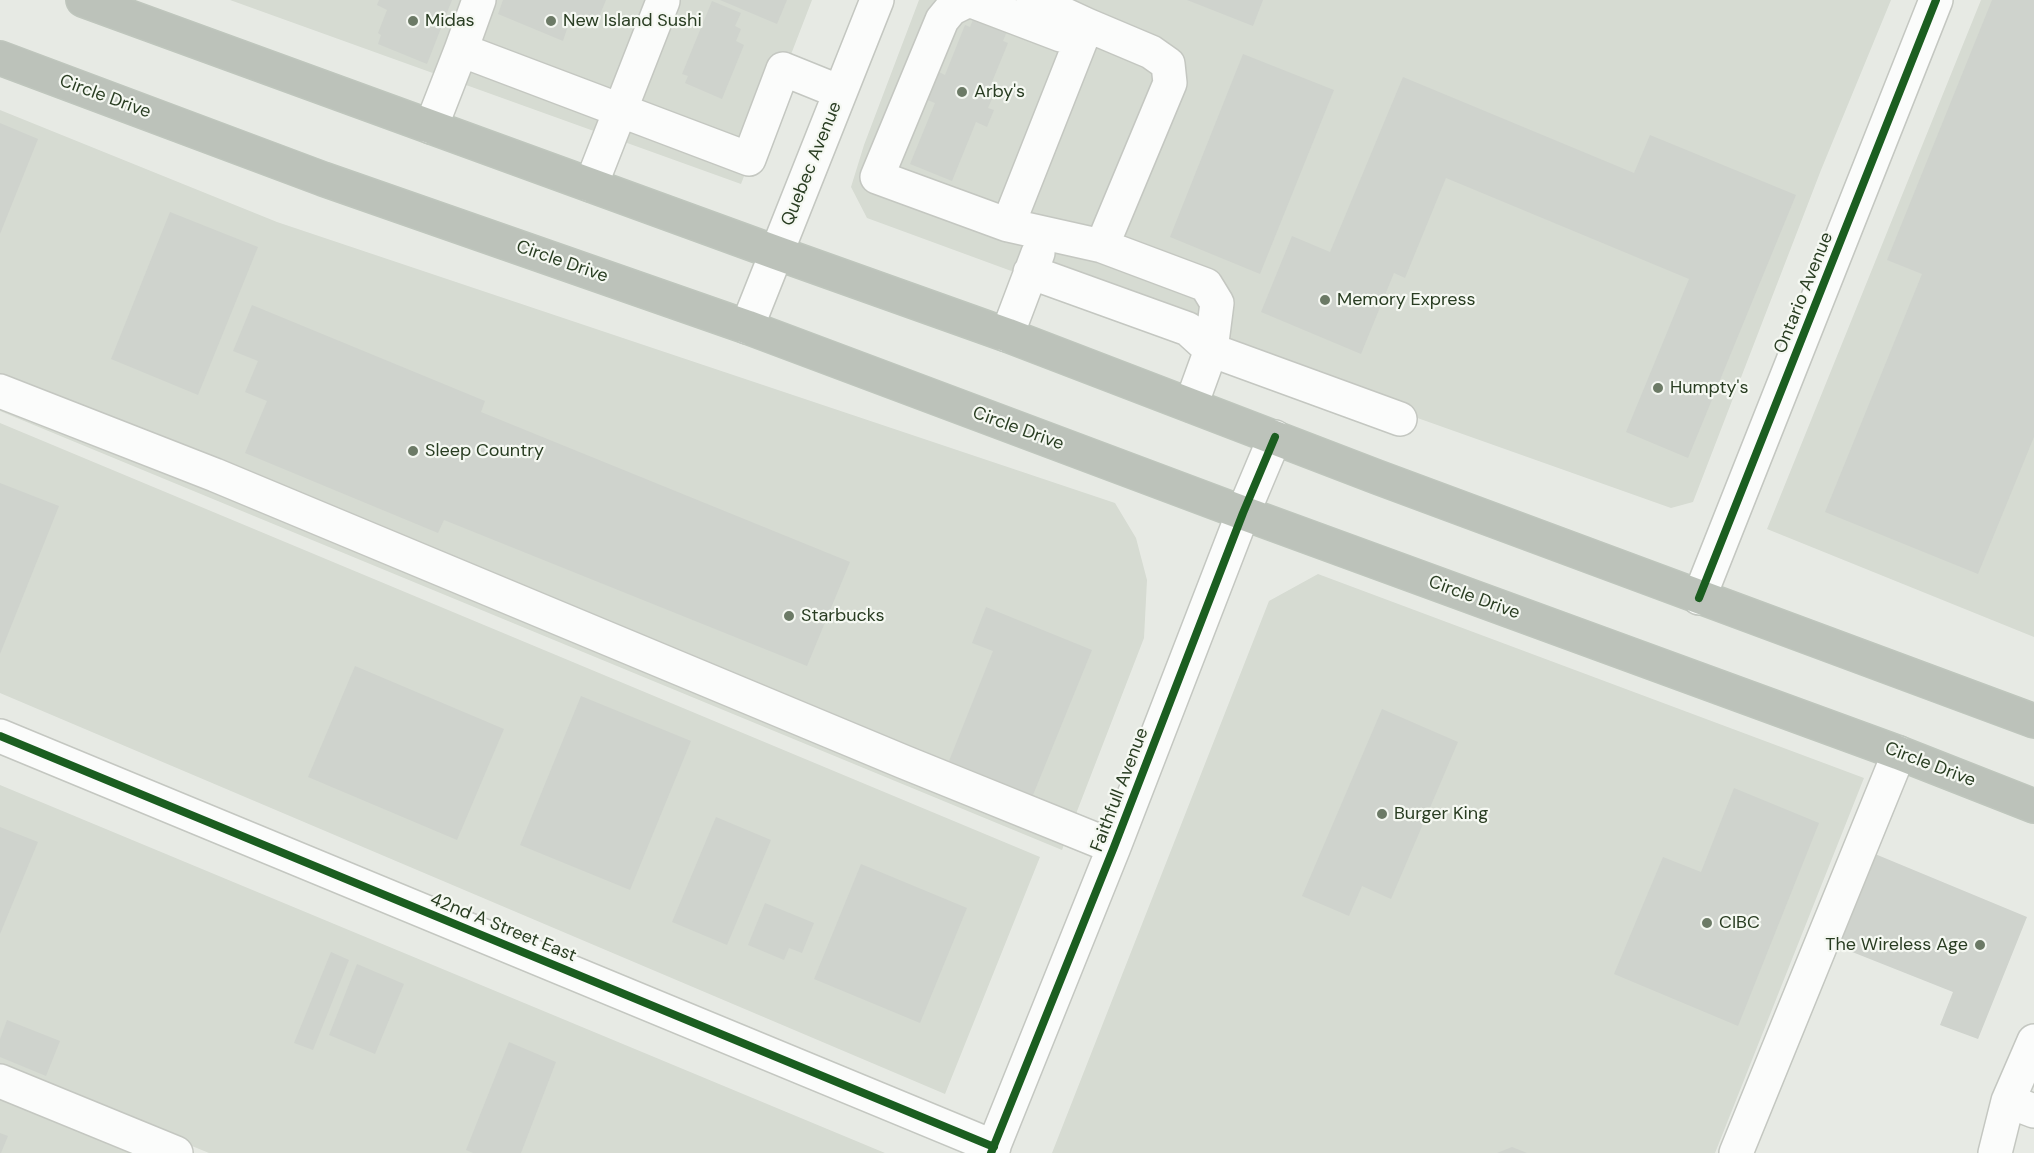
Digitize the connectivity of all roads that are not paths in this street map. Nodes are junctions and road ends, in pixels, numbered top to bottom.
1 (84, 0) edge
2 (479, 0) edge
3 (877, 0) edge
4 (969, 0) edge
5 (1033, 0) edge
6 (1936, 0) edge
7 (663, 1) edge
8 (1083, 34) junction
9 (461, 50) junction
10 (0, 58) edge
11 (840, 92) junction
12 (621, 110) junction
13 (431, 127) junction
14 (591, 185) junction
15 (1008, 225) junction
16 (1046, 235) junction
17 (1102, 246) junction
18 (777, 253) junction
19 (1030, 272) junction
20 (747, 327) junction
21 (1007, 335) junction
22 (1211, 350) junction
23 (0, 391) edge
24 (1191, 405) junction
25 (1400, 419) dead end
26 (1275, 437) junction
27 (1243, 513) junction
28 (1699, 598) junction
29 (2034, 721) edge
30 (0, 736) edge
31 (1899, 753) junction
32 (2034, 806) edge
33 (1114, 847) junction
34 (2034, 1041) edge
35 (0, 1081) edge
36 (2021, 1106) edge
37 (993, 1150) edge
38 (176, 1153) edge
39 (1736, 1153) edge
40 (1995, 1153) edge

1 - 13 highway
2 - 9 street
3 - 11 street, Quebec Avenue
4 - 8 street
4 - 15 street
5 - 8 street
6 - 28 street, Ontario Avenue
7 - 12 street
8 - 15 street
8 - 17 street
9 - 12 street
9 - 13 street
10 - 20 highway, Circle Drive
11 - 12 street
11 - 18 street, Quebec Avenue
12 - 14 street
13 - 14 highway
14 - 18 highway
15 - 16 street
16 - 17 street
16 - 19 street
17 - 22 street
18 - 20 street, Quebec Avenue
18 - 21 highway
19 - 21 street
19 - 22 street
20 - 27 highway, Circle Drive
21 - 24 highway
22 - 24 street
22 - 25 street
23 - 33 street
24 - 26 highway
26 - 27 street, Faithfull Avenue
26 - 28 highway
27 - 31 highway, Circle Drive
27 - 33 street, Faithfull Avenue
28 - 29 highway
30 - 37 street, 42nd A Street East
31 - 32 highway, Circle Drive
31 - 39 street
33 - 37 street, Faithfull Avenue
34 - 36 street
35 - 38 street
36 - 40 street

